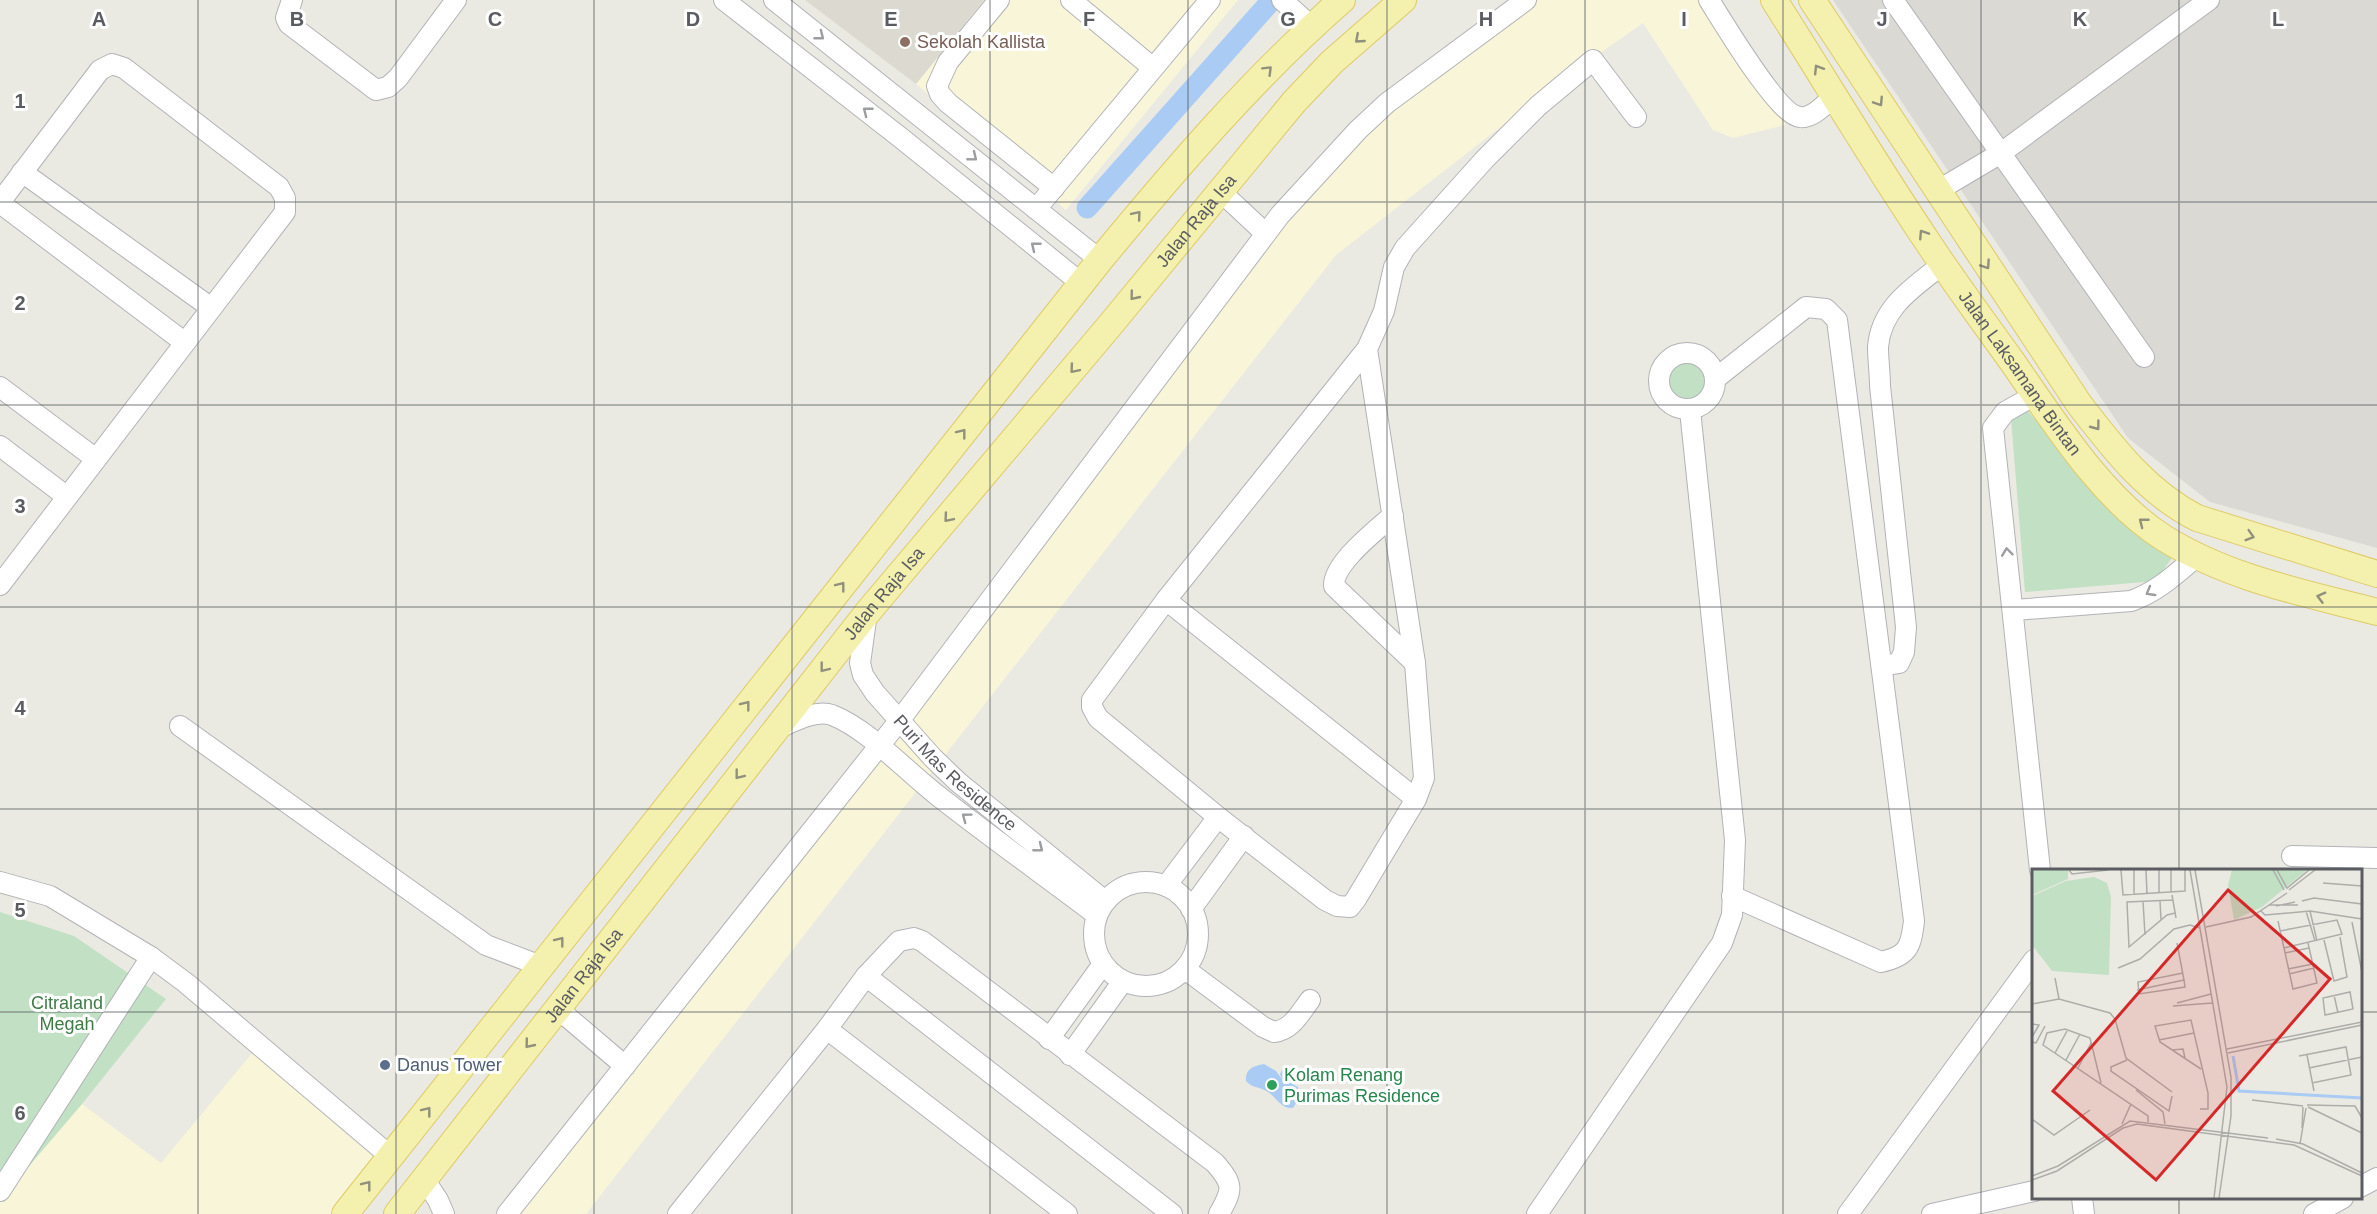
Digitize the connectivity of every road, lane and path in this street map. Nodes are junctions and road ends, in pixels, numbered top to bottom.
1 (292, 0) edge
2 (455, 0) edge
3 (724, 0) edge
4 (774, 0) edge
5 (999, 0) edge
6 (1071, 0) edge
7 (1210, 0) edge
8 (1282, 0) edge
9 (1342, 0) edge
10 (1403, 0) edge
11 (1526, 0) edge
12 (1709, 0) edge
13 (1774, 0) edge
14 (1812, 0) edge
15 (1893, 0) edge
16 (2210, 0) edge
17 (1312, 27) junction
18 (1153, 68) junction
19 (1835, 95) junction
20 (921, 115) junction
21 (1636, 117) dead end
22 (902, 138) junction
23 (2001, 153) junction
24 (22, 172) junction
25 (1054, 188) junction
26 (1219, 190) junction
27 (1937, 191) junction
28 (0, 203) edge
29 (1907, 208) junction
30 (1036, 209) junction
31 (1265, 233) junction
32 (1100, 260) junction
33 (1943, 264) junction
34 (1081, 283) junction
35 (210, 307) junction
36 (184, 342) junction
37 (1367, 349) junction
38 (2144, 357) dead end
39 (1716, 379) junction
40 (0, 387) edge
41 (2035, 394) junction
42 (1690, 410) junction
43 (0, 446) edge
44 (96, 459) junction
45 (66, 496) junction
46 (1393, 515) junction
47 (2196, 557) junction
48 (2377, 574) edge
49 (0, 585) edge
50 (1166, 600) junction
51 (2014, 610) junction
52 (2377, 612) edge
53 (867, 613) junction
54 (1415, 663) junction
55 (1882, 666) junction
56 (899, 721) junction
57 (180, 726) dead end
58 (776, 729) junction
59 (879, 746) junction
60 (1416, 799) junction
61 (1218, 817) junction
62 (648, 828) junction
63 (1244, 836) junction
64 (679, 853) junction
65 (2292, 856) dead end
66 (2377, 858) edge
67 (2040, 869) edge
68 (0, 882) edge
69 (1166, 886) junction
70 (1732, 896) junction
71 (1101, 908) junction
72 (1191, 909) junction
73 (151, 957) junction
74 (2032, 963) edge
75 (1103, 964) junction
76 (541, 966) junction
77 (1185, 969) junction
78 (866, 976) junction
79 (1122, 981) junction
80 (1310, 1000) dead end
81 (558, 1009) junction
82 (827, 1029) junction
83 (1049, 1039) junction
84 (1070, 1055) junction
85 (625, 1066) junction
86 (390, 1156) junction
87 (2377, 1178) edge
88 (424, 1179) junction
89 (2362, 1186) edge
90 (0, 1191) edge
91 (2032, 1191) edge
92 (2082, 1199) edge
93 (2340, 1199) edge
94 (345, 1214) edge
95 (397, 1214) edge
96 (444, 1214) edge
97 (507, 1214) edge
98 (678, 1214) edge
99 (1067, 1214) edge
100 (1172, 1214) edge
101 (1219, 1214) edge
102 (1537, 1214) edge
103 (1848, 1214) edge
104 (1932, 1214) edge
105 (2084, 1214) edge
106 (2314, 1214) edge

1 - 2 street
22 -> 3 street
4 -> 20 street
5 - 25 street
6 - 18 street
7 - 18 street
8 - 17 street
9 - 17 main road
10 -> 26 main road, Jalan Raja Isa
11 - 31 street
12 - 19 street
19 -> 13 main road, Jalan Laksamana Bintan
14 -> 27 main road, Jalan Laksamana Bintan
15 - 23 street
16 - 23 street
32 -> 17 main road
18 - 25 street
19 - 29 main road, Jalan Laksamana Bintan
20 - 22 street
20 -> 30 street
21 - 37 street
34 -> 22 street
23 - 27 street
23 - 38 street
24 - 28 street
24 - 35 street
24 - 35 street
25 - 30 street
26 - 31 street
26 -> 53 main road, Jalan Raja Isa
27 - 29 main road
27 -> 48 main road, Jalan Laksamana Bintan
28 - 36 street
33 -> 29 main road, Jalan Laksamana Bintan
30 - 32 street
31 - 56 street
32 - 34 main road
33 - 41 main road, Jalan Laksamana Bintan
33 - 55 street
62 -> 34 main road
35 - 36 street
36 - 44 street
37 - 46 street
37 - 50 street
39 - 42 street
39 - 42 street
39 - 55 street
40 - 44 street
47 -> 41 main road, Jalan Laksamana Bintan
51 -> 41 street
42 - 70 street
43 - 45 street
44 - 45 street
45 - 49 street
46 - 54 street
46 - 54 street
47 -> 51 street
52 -> 47 main road, Jalan Laksamana Bintan
50 - 60 street
50 - 61 street
51 - 67 street
53 - 56 street, Puri Mas Residence
53 -> 58 main road, Jalan Raja Isa
54 - 60 street
55 - 70 street
56 - 59 street
56 -> 71 street, Puri Mas Residence
57 - 76 street
58 - 59 street, Puri Mas Residence
58 -> 64 main road, Jalan Raja Isa
71 -> 59 street, Puri Mas Residence
59 - 85 street
60 - 63 street
61 - 63 street
61 - 69 street
62 - 64 main road
76 -> 62 main road
63 - 72 street
64 - 81 main road, Jalan Raja Isa
65 - 66 street
68 - 73 street
69 - 71 street
69 - 72 street
70 - 102 street
71 - 75 street
72 - 77 street
73 - 86 street
73 - 90 street
74 - 103 street
75 - 79 street
75 - 83 street
86 -> 76 main road
77 - 79 street
77 - 80 street
78 - 82 street
78 - 83 street
78 - 100 street
79 - 84 street
81 - 85 street
81 -> 88 main road, Jalan Raja Isa
82 - 98 street
82 - 99 street
83 - 84 street
84 - 101 street
85 - 97 street
94 -> 86 main road
87 - 89 street
88 - 95 main road, Jalan Raja Isa
88 - 96 street
91 - 104 street
92 - 105 street
93 - 106 street

